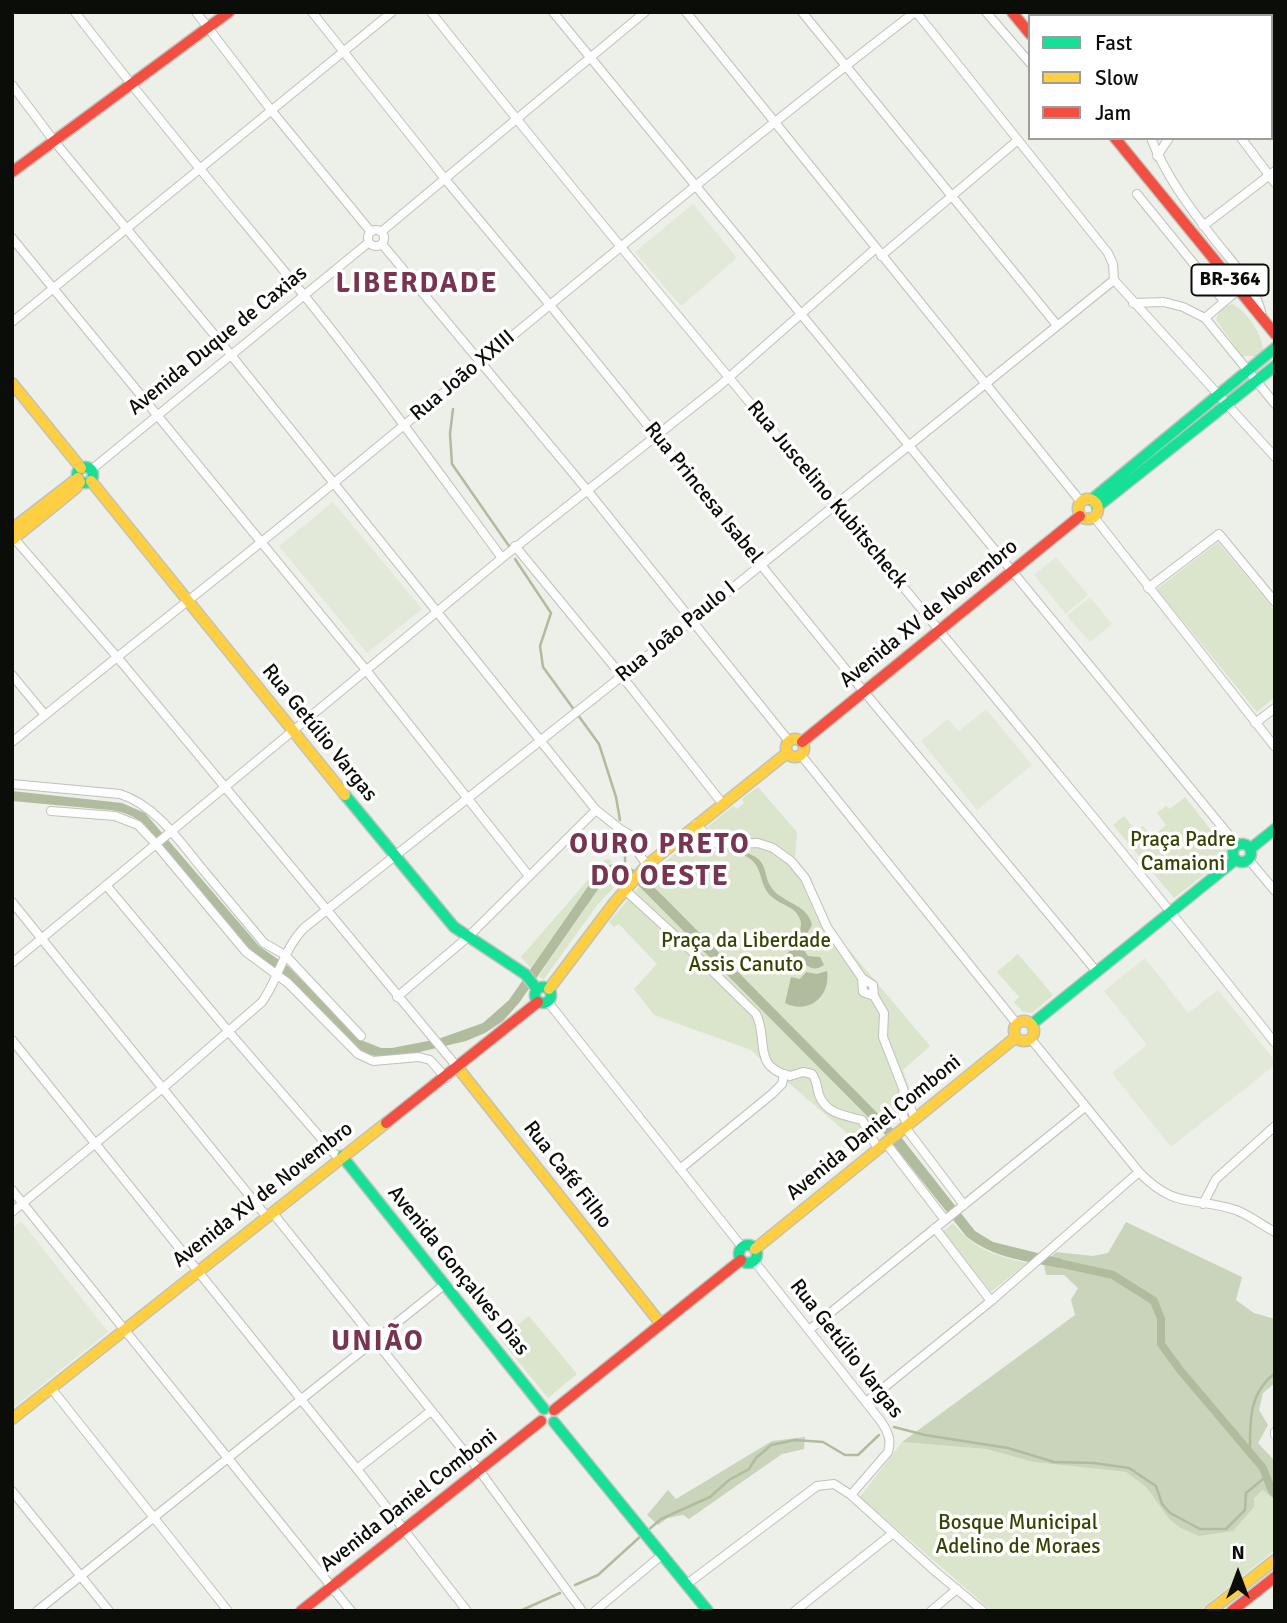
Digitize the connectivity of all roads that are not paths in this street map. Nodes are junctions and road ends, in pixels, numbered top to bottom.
1 (75, 12) edge
2 (196, 12) edge
3 (229, 12) edge
4 (312, 12) edge
5 (392, 12) edge
6 (430, 12) edge
7 (553, 12) edge
8 (645, 12) edge
9 (685, 12) edge
10 (802, 12) edge
11 (916, 12) edge
12 (986, 12) edge
13 (1012, 12) edge
14 (208, 28) junction
15 (1028, 32) edge
16 (343, 51) junction
17 (589, 58) junction
18 (1028, 61) edge
19 (847, 65) junction
20 (12, 85) edge
21 (130, 85) junction
22 (271, 110) junction
23 (516, 120) junction
24 (774, 122) junction
25 (1018, 139) junction
26 (1117, 140) edge
27 (1152, 140) edge
28 (1168, 140) edge
29 (1243, 140) edge
30 (54, 141) junction
31 (1157, 156) junction
32 (198, 169) junction
33 (12, 172) edge
34 (1272, 173) edge
35 (445, 179) junction
36 (1275, 183) edge
37 (695, 187) junction
38 (1137, 194) dead end
39 (952, 196) junction
40 (1203, 226) junction
41 (126, 230) junction
42 (371, 232) junction
43 (382, 232) junction
44 (12, 238) edge
45 (369, 243) junction
46 (382, 244) junction
47 (620, 248) junction
48 (875, 249) junction
49 (881, 256) junction
50 (1114, 280) junction
51 (53, 289) junction
52 (1238, 290) junction
53 (304, 296) junction
54 (1224, 301) junction
55 (1133, 303) junction
56 (550, 305) junction
57 (800, 315) junction
58 (1205, 318) junction
59 (1263, 320) junction
60 (12, 322) edge
61 (1056, 324) junction
62 (1275, 334) edge
63 (1275, 348) edge
64 (231, 355) junction
65 (480, 361) junction
66 (1275, 366) edge
67 (1248, 371) junction
68 (729, 378) junction
69 (1256, 381) junction
70 (12, 383) edge
71 (984, 384) junction
72 (1219, 394) junction
73 (1227, 404) junction
74 (1275, 404) edge
75 (156, 416) junction
76 (404, 425) junction
77 (656, 436) junction
78 (906, 446) junction
79 (1275, 457) edge
80 (84, 476) junction
81 (334, 484) junction
82 (587, 490) junction
83 (835, 504) junction
84 (1091, 507) junction
85 (13, 536) edge
86 (261, 543) junction
87 (515, 546) junction
88 (502, 558) junction
89 (761, 564) junction
90 (1011, 573) junction
91 (1148, 588) junction
92 (189, 601) junction
93 (1275, 602) edge
94 (438, 611) junction
95 (691, 621) junction
96 (940, 630) junction
97 (118, 658) junction
98 (366, 670) junction
99 (12, 675) edge
100 (621, 675) junction
101 (864, 691) junction
102 (1275, 708) edge
103 (45, 715) junction
104 (1255, 723) junction
105 (292, 732) junction
106 (540, 738) junction
107 (788, 740) junction
108 (12, 742) edge
109 (802, 742) junction
110 (1275, 747) edge
111 (787, 753) junction
112 (801, 755) junction
113 (12, 784) edge
114 (223, 788) junction
115 (468, 797) junction
116 (722, 803) junction
117 (596, 810) junction
118 (51, 811) dead end
119 (696, 824) junction
120 (1275, 829) edge
121 (169, 832) junction
122 (156, 842) junction
123 (1237, 845) junction
124 (1249, 854) junction
125 (395, 857) junction
126 (1235, 860) junction
127 (640, 873) junction
128 (529, 876) junction
129 (106, 885) junction
130 (625, 890) junction
131 (1275, 891) edge
132 (12, 902) edge
133 (326, 911) junction
134 (1171, 911) junction
135 (468, 937) junction
136 (42, 938) junction
137 (12, 963) edge
138 (281, 966) junction
139 (1097, 972) junction
140 (540, 987) junction
141 (397, 997) junction
142 (543, 1002) junction
143 (1017, 1024) junction
144 (1032, 1024) junction
145 (229, 1032) junction
146 (361, 1036) dead end
147 (1016, 1037) junction
148 (1031, 1039) junction
149 (12, 1040) edge
150 (1275, 1043) edge
151 (458, 1068) junction
152 (784, 1074) junction
153 (446, 1078) junction
154 (163, 1087) junction
155 (1085, 1107) junction
156 (1275, 1126) edge
157 (897, 1134) junction
158 (96, 1144) junction
159 (341, 1158) junction
160 (680, 1170) junction
161 (1139, 1172) junction
162 (12, 1190) edge
163 (23, 1204) junction
164 (1203, 1204) junction
165 (961, 1207) junction
166 (12, 1212) edge
167 (269, 1214) junction
168 (947, 1219) junction
169 (935, 1228) junction
170 (1275, 1232) edge
171 (743, 1247) junction
172 (755, 1249) junction
173 (741, 1260) junction
174 (754, 1261) junction
175 (196, 1272) junction
176 (444, 1285) junction
177 (991, 1301) junction
178 (661, 1324) junction
179 (126, 1328) junction
180 (809, 1330) junction
181 (375, 1340) junction
182 (51, 1388) junction
183 (301, 1399) junction
184 (866, 1402) junction
185 (431, 1411) junction
186 (551, 1414) junction
187 (12, 1419) edge
188 (230, 1458) junction
189 (357, 1469) junction
190 (479, 1470) junction
191 (12, 1491) edge
192 (851, 1495) junction
193 (154, 1518) junction
194 (404, 1529) junction
195 (892, 1534) junction
196 (662, 1555) junction
197 (1275, 1560) edge
198 (81, 1577) junction
199 (1275, 1577) edge
200 (687, 1584) junction
201 (332, 1586) junction
202 (957, 1589) junction
203 (37, 1611) edge
204 (109, 1611) edge
205 (229, 1611) edge
206 (301, 1611) edge
207 (351, 1611) edge
208 (467, 1611) edge
209 (582, 1611) edge
210 (595, 1611) edge
211 (708, 1611) edge
212 (795, 1611) edge
213 (931, 1611) edge
214 (983, 1611) edge
215 (1210, 1611) edge
216 (1233, 1611) edge

1 - 21 street
2 - 14 street
3 - 14 main road
4 - 16 street, Rua Princesa Isabel
5 - 16 street
6 - 23 street, Rua Juscelino Kubitscheck
7 - 17 street
8 - 17 street
9 - 24 street
10 - 19 street
11 - 19 street, Rua João XXIII
11 - 25 street
12 - 18 street
13 - 15 main road
14 - 21 main road
14 - 22 street
16 - 22 street
16 - 35 street, Rua Princesa Isabel
17 - 23 street
17 - 37 street
19 - 24 street, Rua João XXIII
19 - 39 street
20 - 30 street
21 - 30 main road
21 - 32 street
22 - 32 street
22 - 42 street
23 - 35 street
23 - 47 street, Rua Juscelino Kubitscheck
24 - 37 street, Rua João XXIII
24 - 48 street
25 - 39 street
25 - 50 street
26 - 52 main road, BR-364
27 - 31 street
28 - 31 street
29 - 34 street
30 - 33 main road
30 - 41 street
31 - 40 street
32 - 41 street
32 - 53 street
34 - 36 street
34 - 40 street
35 - 43 street
35 - 56 street, Rua Princesa Isabel
37 - 47 street, Rua João XXIII
37 - 57 street
38 - 54 street
39 - 49 street
39 - 61 street
40 - 59 street
41 - 51 street
41 - 64 street
42 - 43 street
42 - 45 street
43 - 46 street
44 - 51 street
45 - 46 street
45 - 53 street, Avenida Duque de Caxias
46 - 65 street
47 - 56 street, Rua João XXIII
47 - 68 street, Rua Juscelino Kubitscheck
48 - 49 street
48 - 57 street
49 - 71 street
50 - 55 street
50 - 61 street, Rua João Paulo I
51 - 60 street
51 - 75 street
52 - 54 street
52 - 59 main road, BR-364
53 - 64 street, Avenida Duque de Caxias
53 - 76 street
54 - 58 street
55 - 58 street
55 - 72 street
56 - 65 street, Rua João XXIII
56 - 77 street, Rua Princesa Isabel
57 - 68 street
57 - 78 street
58 - 67 street
59 - 62 main road, BR-364
61 - 71 street, Rua João Paulo I
63 - 67 main road
64 - 75 street, Avenida Duque de Caxias
64 - 81 street
65 - 76 street, Rua João XXIII
65 - 82 street
66 - 69 main road
67 - 69 street
67 - 72 main road
68 - 77 street
68 - 83 street, Rua Juscelino Kubitscheck
69 - 73 main road
69 - 74 street
70 - 80 main road, Rua Getúlio Vargas
71 - 78 street, Rua João Paulo I
71 - 84 street
72 - 73 street
72 - 84 main road
73 - 79 street
73 - 84 main road
75 - 80 street, Avenida Duque de Caxias
75 - 86 street
76 - 81 street, Rua João XXIII
76 - 88 street
77 - 82 street
77 - 89 street, Rua Princesa Isabel
78 - 83 street, Rua João Paulo I
78 - 90 street
80 - 85 main road, Avenida Duque de Caxias
80 - 92 main road, Rua Getúlio Vargas
81 - 86 street, Rua João XXIII
81 - 94 street
82 - 87 street
82 - 95 street
83 - 89 street, Rua João Paulo I
83 - 96 street, Rua Juscelino Kubitscheck
84 - 90 main road, Avenida XV de Novembro
84 - 91 street
85 - 97 street, Rua Café Filho
86 - 92 street, Rua João XXIII
86 - 98 street
87 - 88 street
87 - 100 street
88 - 94 street
89 - 95 street, Rua João Paulo I
89 - 101 street, Rua Princesa Isabel
90 - 96 main road, Avenida XV de Novembro
90 - 123 street
91 - 93 street
91 - 104 street
92 - 97 street, Rua João XXIII
92 - 105 main road, Rua Getúlio Vargas
94 - 98 street
94 - 106 street
95 - 100 street, Rua João Paulo I
95 - 107 street
96 - 101 main road, Avenida XV de Novembro
96 - 134 street, Rua Juscelino Kubitscheck
97 - 103 street, Rua João XXIII
97 - 114 street, Rua Café Filho
98 - 105 street
98 - 115 street
99 - 103 street
100 - 106 street, Rua João Paulo I
100 - 116 street
101 - 109 main road, Avenida XV de Novembro
101 - 139 street, Rua Princesa Isabel
102 - 104 street
103 - 108 street, Rua João XXIII
104 - 110 street
105 - 114 street
105 - 125 main road, Rua Getúlio Vargas
106 - 115 street, Rua João Paulo I
106 - 117 street
107 - 109 main road
107 - 111 main road
109 - 112 main road
111 - 112 main road
111 - 116 main road
112 - 143 street
113 - 121 street
114 - 121 street
114 - 133 street, Rua Café Filho
115 - 125 street, Rua João Paulo I
115 - 128 street
116 - 119 main road
117 - 127 street
117 - 128 street
118 - 122 street
119 - 127 main road
119 - 157 street
120 - 124 main road
121 - 122 street
121 - 138 street
122 - 129 street
122 - 138 street
123 - 124 main road
123 - 126 main road
124 - 126 main road
124 - 131 street
125 - 133 street, Rua João Paulo I
125 - 135 main road, Rua Getúlio Vargas
126 - 134 main road
127 - 130 main road
128 - 135 street
129 - 136 street
129 - 145 street
130 - 140 main road
130 - 152 street
132 - 136 street
133 - 138 street, Rua João Paulo I
133 - 141 street, Rua Café Filho
134 - 139 main road
134 - 150 street, Rua Juscelino Kubitscheck
135 - 140 main road, Rua Getúlio Vargas
135 - 141 street
136 - 137 street
136 - 154 street
138 - 145 street, Rua João Paulo I
138 - 146 street
138 - 153 street
139 - 144 main road
140 - 142 main road
141 - 151 street, Rua Café Filho
142 - 151 main road, Avenida XV de Novembro
142 - 160 street
143 - 144 main road
143 - 147 main road
144 - 148 main road
145 - 154 street, Rua João Paulo I
145 - 159 street
147 - 148 main road
147 - 157 main road, Avenida Daniel Comboni
148 - 155 street
149 - 158 street
151 - 153 main road, Avenida XV de Novembro
151 - 178 main road, Rua Café Filho
152 - 157 street
152 - 160 street
153 - 159 main road, Avenida XV de Novembro
154 - 158 street, Rua João Paulo I
154 - 167 street
155 - 161 street
155 - 165 street
156 - 164 street
157 - 165 street
157 - 168 street
157 - 172 main road, Avenida Daniel Comboni
158 - 163 street, Rua João Paulo I
158 - 175 street
159 - 167 main road, Avenida XV de Novembro
159 - 176 main road, Avenida Gonçalves Dias
160 - 171 street
161 - 164 street
161 - 177 street
162 - 163 street
163 - 166 street, Rua João Paulo I
163 - 179 street
164 - 170 street
165 - 168 street
167 - 175 main road, Avenida XV de Novembro
167 - 181 street
168 - 169 street
169 - 177 street
169 - 180 street
171 - 172 main road
171 - 173 main road
172 - 174 main road
173 - 174 main road
173 - 178 main road
174 - 180 street, Rua Getúlio Vargas
175 - 179 main road, Avenida XV de Novembro
175 - 183 street
176 - 181 street
176 - 186 main road, Avenida Gonçalves Dias
177 - 184 street
178 - 186 main road
179 - 182 main road, Avenida XV de Novembro
179 - 188 street
180 - 184 street, Rua Getúlio Vargas
181 - 183 street
181 - 185 street
182 - 187 main road, Avenida XV de Novembro
182 - 193 street
183 - 188 street
183 - 189 street
184 - 192 street, Rua Getúlio Vargas
185 - 189 street
185 - 190 street
186 - 190 main road, Avenida Daniel Comboni
186 - 196 main road, Avenida Gonçalves Dias
188 - 193 street
188 - 201 street
189 - 194 street
190 - 194 main road, Avenida Daniel Comboni
190 - 209 street
191 - 198 street
192 - 195 street
192 - 200 street
193 - 198 street
193 - 205 street
194 - 201 main road, Avenida Daniel Comboni
194 - 208 street
195 - 202 street
195 - 212 street
196 - 200 main road, Avenida Gonçalves Dias
196 - 210 street
197 - 215 main road
198 - 203 street
198 - 204 street
199 - 216 main road
200 - 211 main road, Avenida Gonçalves Dias
201 - 206 main road, Avenida Daniel Comboni
201 - 207 street
202 - 213 street
202 - 214 street

